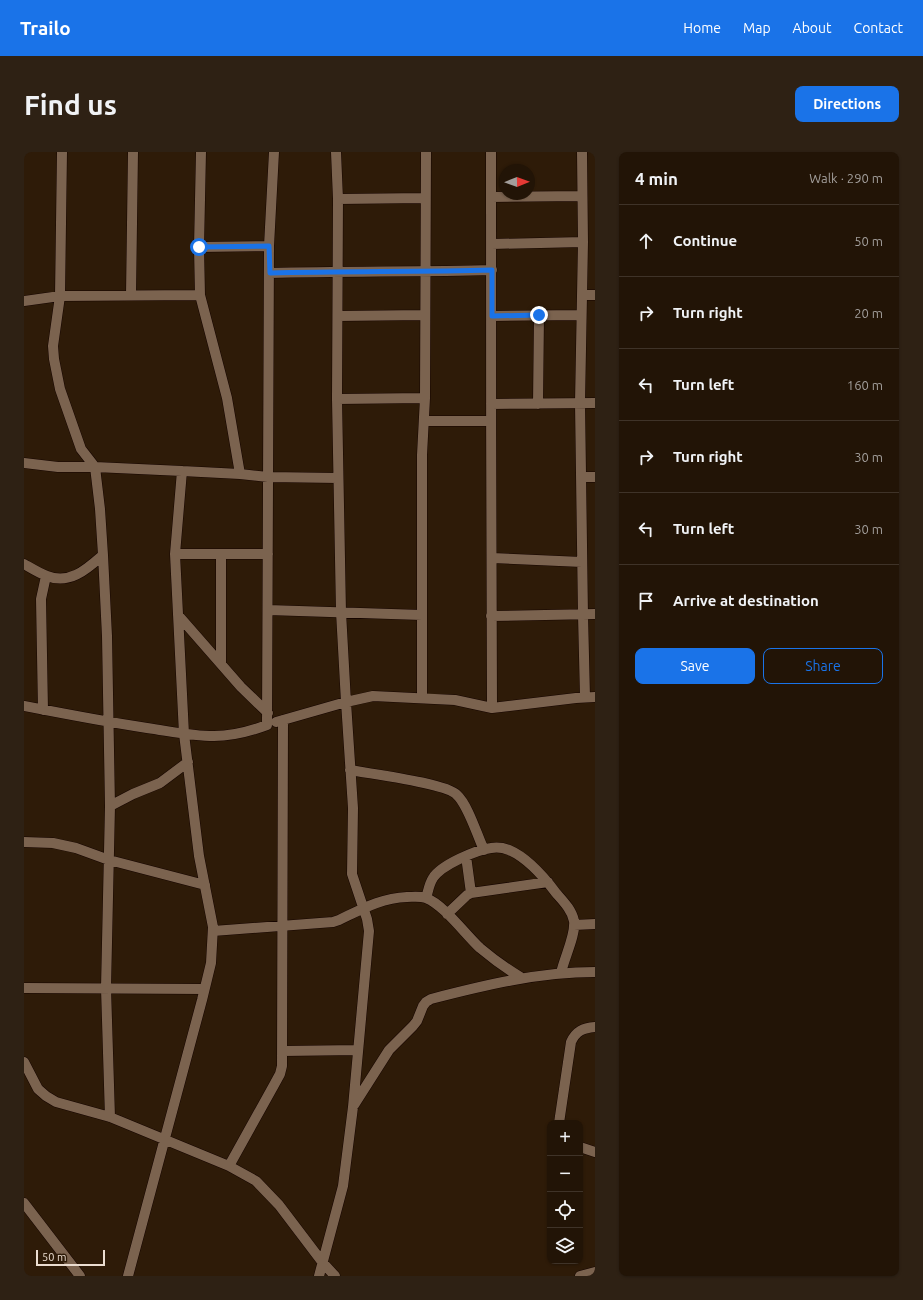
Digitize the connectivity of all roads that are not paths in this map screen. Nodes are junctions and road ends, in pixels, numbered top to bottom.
1 (62, 152) edge
2 (133, 152) edge
3 (201, 152) edge
4 (274, 152) edge
5 (336, 152) edge
6 (426, 152) edge
7 (491, 152) edge
8 (582, 152) edge
9 (582, 196) junction
10 (491, 197) junction
11 (425, 198) junction
12 (338, 199) junction
13 (583, 242) junction
14 (492, 244) junction
15 (269, 246) junction
16 (199, 247) junction
17 (492, 270) junction
18 (337, 271) junction
19 (425, 272) junction
20 (270, 273) junction
21 (131, 295) junction
22 (200, 295) junction
23 (582, 295) junction
24 (595, 295) edge
25 (60, 296) junction
26 (24, 301) edge
27 (425, 315) junction
28 (539, 315) junction
29 (581, 315) junction
30 (338, 316) junction
31 (492, 316) junction
32 (424, 398) junction
33 (337, 399) junction
34 (580, 403) junction
35 (595, 403) edge
36 (491, 404) junction
37 (538, 404) junction
38 (424, 421) junction
39 (491, 421) junction
40 (24, 463) edge
41 (95, 467) junction
42 (182, 471) junction
43 (240, 474) junction
44 (268, 477) junction
45 (581, 477) junction
46 (595, 477) edge
47 (338, 478) junction
48 (174, 554) junction
49 (221, 554) junction
50 (268, 554) junction
51 (103, 555) junction
52 (492, 558) junction
53 (582, 562) junction
54 (24, 564) edge
55 (46, 576) junction
56 (268, 610) junction
57 (341, 612) junction
58 (583, 614) junction
59 (595, 614) edge
60 (178, 615) junction
61 (422, 615) junction
62 (491, 616) junction
63 (221, 663) junction
64 (422, 697) junction
65 (590, 697) edge
66 (346, 702) junction
67 (24, 706) edge
68 (492, 708) junction
69 (43, 710) junction
70 (268, 713) junction
71 (283, 720) junction
72 (109, 722) junction
73 (267, 725) junction
74 (184, 734) junction
75 (188, 762) junction
76 (350, 770) junction
77 (110, 806) junction
78 (24, 842) edge
79 (484, 850) junction
80 (466, 856) junction
81 (109, 860) junction
82 (548, 882) junction
83 (205, 885) junction
84 (471, 893) junction
85 (426, 898) junction
86 (364, 908) junction
87 (447, 914) junction
88 (595, 924) edge
89 (574, 925) junction
90 (283, 926) junction
91 (213, 931) junction
92 (595, 972) edge
93 (560, 973) junction
94 (522, 978) junction
95 (24, 988) edge
96 (106, 988) junction
97 (204, 989) junction
98 (595, 1027) edge
99 (358, 1050) junction
100 (283, 1051) junction
101 (24, 1062) edge
102 (353, 1106) junction
103 (110, 1117) junction
104 (559, 1120) edge
105 (165, 1140) junction
106 (583, 1148) edge
107 (595, 1152) edge
108 (229, 1166) junction
109 (24, 1203) edge
110 (323, 1263) junction
111 (595, 1272) edge
112 (80, 1276) edge
113 (128, 1276) edge
114 (319, 1276) edge
115 (335, 1276) edge
116 (580, 1276) edge

1 - 25 street
2 - 21 street
3 - 16 street
4 - 15 street
5 - 12 street
6 - 11 street
7 - 10 street
8 - 9 street
9 - 10 street
9 - 13 street
10 - 14 street
11 - 12 street
11 - 19 street
12 - 18 street
13 - 14 street
13 - 23 street
14 - 17 street
15 - 16 street
15 - 20 street
16 - 22 street
17 - 19 street
17 - 31 street
18 - 19 street
18 - 20 street
18 - 30 street
19 - 27 street
20 - 44 street
21 - 22 street
21 - 25 street
22 - 43 street
23 - 24 street
23 - 29 street
25 - 26 street
25 - 41 street
27 - 30 street
27 - 32 street
28 - 29 street
28 - 31 street
28 - 37 street
29 - 34 street
30 - 33 street
31 - 36 street
32 - 33 street
32 - 38 street
33 - 47 street
34 - 35 street
34 - 37 street
34 - 45 street
36 - 37 street
36 - 39 street
38 - 39 street
38 - 61 street
39 - 52 street
40 - 41 street
41 - 42 street
41 - 51 street
42 - 43 street
42 - 48 street
43 - 44 street
44 - 47 street
44 - 50 street
45 - 46 street
45 - 53 street
47 - 57 street
48 - 49 street
48 - 60 street
49 - 50 street
49 - 63 street
50 - 56 street
51 - 55 street
51 - 72 street
52 - 53 street
52 - 62 street
53 - 58 street
54 - 55 street
55 - 69 street
56 - 57 street
56 - 70 street
57 - 61 street
57 - 66 street
58 - 59 street
58 - 62 street
58 - 65 street
60 - 63 street
60 - 74 street
61 - 64 street
62 - 68 street
63 - 70 street
64 - 66 street
64 - 68 street
65 - 68 street
66 - 71 street
66 - 76 street
67 - 69 street
69 - 72 street
70 - 73 street
71 - 73 street
71 - 90 street
72 - 74 street
72 - 77 street
73 - 74 street
74 - 75 street
75 - 77 street
75 - 83 street
76 - 79 street
76 - 86 street
77 - 81 street
78 - 81 street
79 - 80 street
79 - 82 street
80 - 84 street
80 - 85 street
81 - 83 street
81 - 96 street
82 - 84 street
82 - 89 street
83 - 91 street
84 - 87 street
85 - 86 street
85 - 87 street
86 - 90 street
86 - 99 street
87 - 94 street
88 - 89 street
89 - 93 street
90 - 91 street
90 - 100 street
91 - 97 street
92 - 93 street
93 - 94 street
94 - 102 street
95 - 96 street
96 - 97 street
96 - 103 street
97 - 105 street
98 - 104 street
99 - 100 street
99 - 102 street
100 - 108 street
101 - 103 street
102 - 110 street
103 - 105 street
105 - 108 street
105 - 113 street
106 - 107 street
108 - 110 street
109 - 112 street
110 - 114 street
110 - 115 street
111 - 116 street

